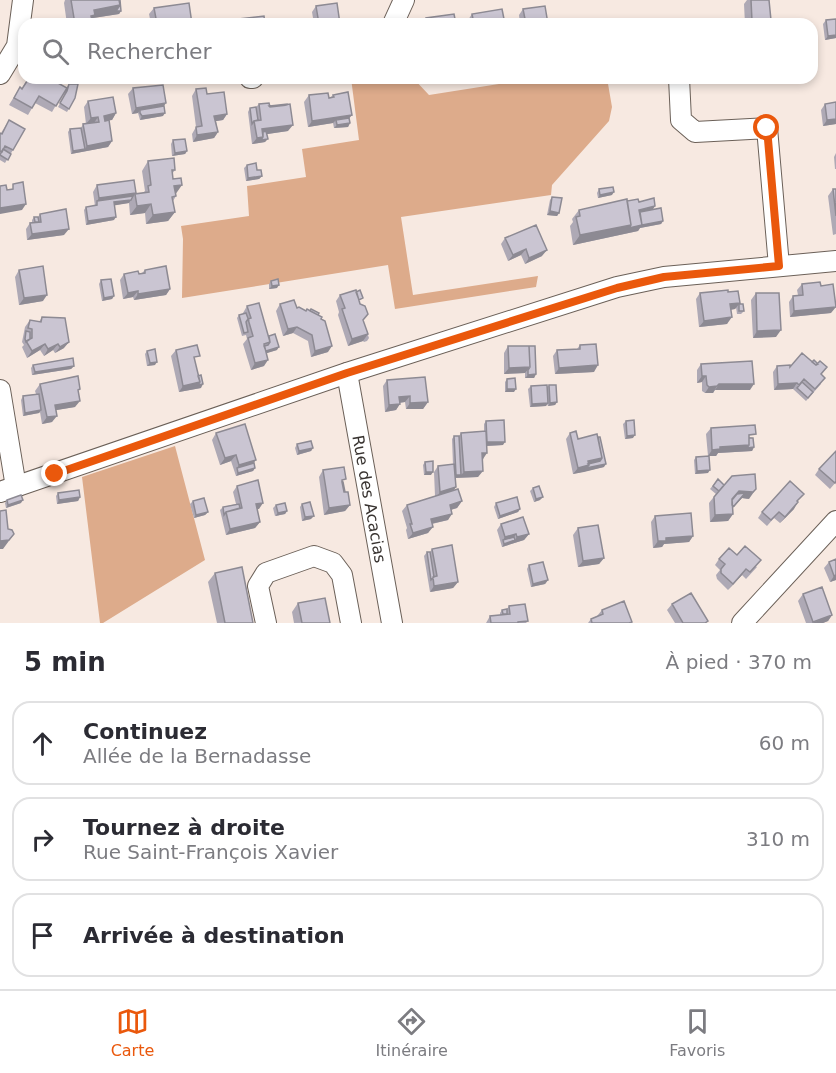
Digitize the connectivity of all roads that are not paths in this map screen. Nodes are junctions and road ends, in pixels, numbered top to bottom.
1 (23, 0) edge
2 (404, 0) edge
3 (22, 18) edge
4 (396, 18) edge
5 (18, 51) edge
6 (0, 74) edge
7 (679, 84) edge
8 (836, 261) edge
9 (779, 266) junction
10 (347, 373) junction
11 (0, 390) edge
12 (8, 490) edge
13 (836, 521) edge
14 (266, 623) edge
15 (351, 623) edge
16 (392, 623) edge
17 (742, 623) edge

1 - 3 street
2 - 4 street
5 - 6 street
7 - 9 street
8 - 9 street
9 - 10 street
10 - 12 street
10 - 16 street, Rue des Acacias
11 - 12 street
13 - 17 street
14 - 15 street

